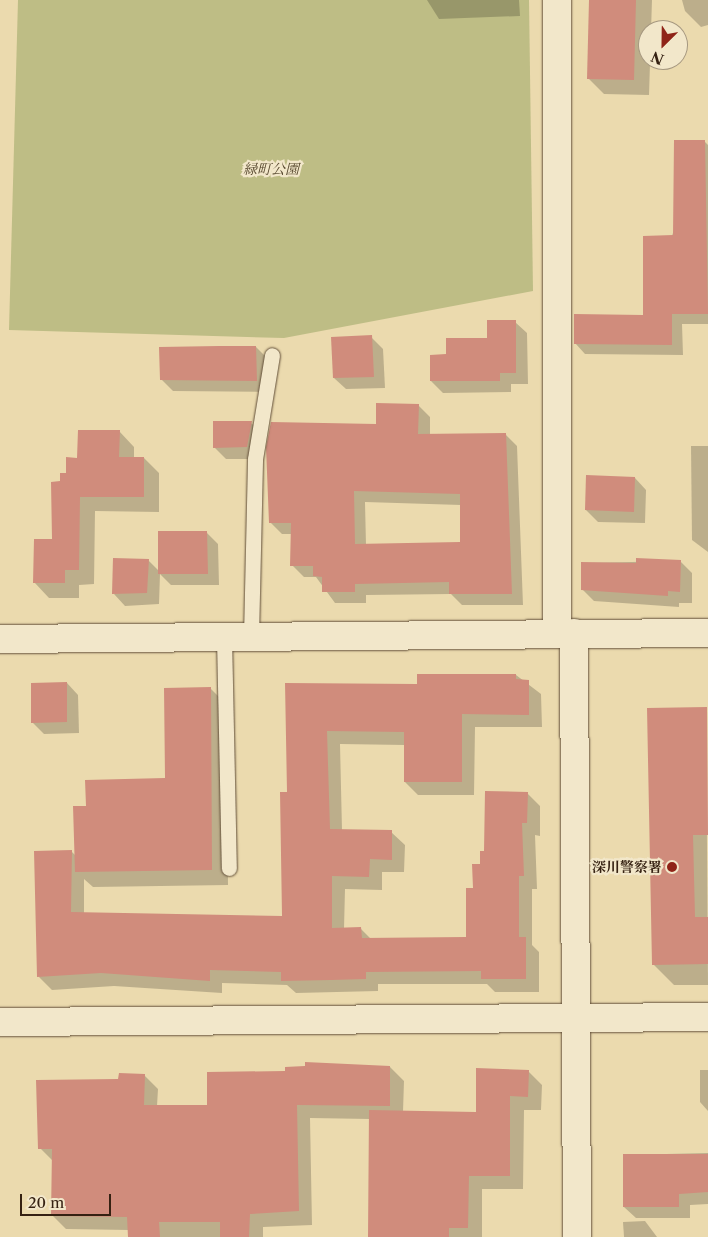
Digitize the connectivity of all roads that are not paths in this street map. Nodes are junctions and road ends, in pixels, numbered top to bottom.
1 (557, 0) edge
2 (272, 355) dead end
3 (708, 632) edge
4 (566, 633) junction
5 (251, 636) junction
6 (224, 637) junction
7 (0, 639) edge
8 (229, 868) dead end
9 (574, 1017) junction
10 (708, 1018) edge
11 (0, 1022) edge
12 (577, 1237) edge

1 - 4 street
2 - 5 lane
3 - 4 street
4 - 5 street
4 - 9 street
5 - 6 street
6 - 7 street
6 - 8 lane
9 - 10 street
9 - 11 street
9 - 12 street

